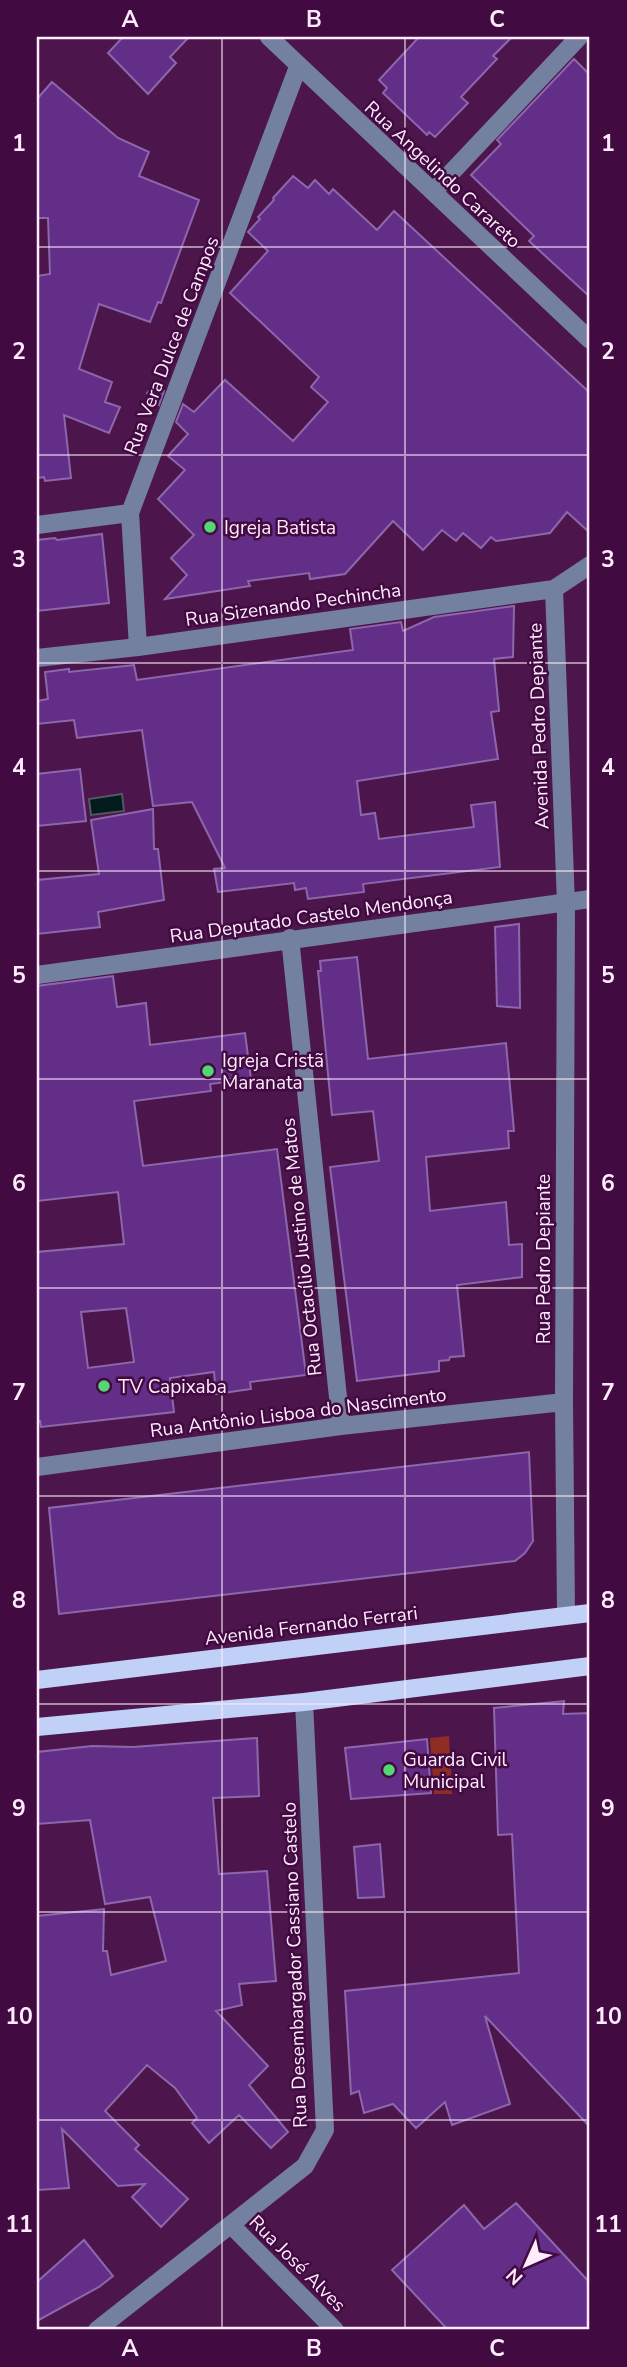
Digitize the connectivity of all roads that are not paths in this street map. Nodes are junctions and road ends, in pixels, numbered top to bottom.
1 (269, 37) edge
2 (579, 37) edge
3 (298, 67) junction
4 (433, 192) junction
5 (590, 340) edge
6 (131, 513) junction
7 (37, 524) edge
8 (590, 565) edge
9 (554, 589) junction
10 (138, 647) junction
11 (37, 658) edge
12 (590, 899) edge
13 (566, 904) junction
14 (290, 938) junction
15 (37, 975) edge
16 (564, 1402) junction
17 (341, 1426) junction
18 (37, 1467) edge
19 (590, 1613) edge
20 (566, 1614) junction
21 (590, 1666) edge
22 (37, 1680) edge
23 (303, 1702) junction
24 (37, 1727) edge
25 (231, 2225) junction
26 (97, 2330) edge
27 (335, 2330) edge

1 - 3 street, Rua Angelindo Carareto
2 - 4 street
3 - 4 street, Rua Angelindo Carareto
3 - 6 street, Rua Vera Dulce de Campos
4 - 5 street, Rua Angelindo Carareto
6 - 7 street
6 - 10 street, Rua Vera Dulce de Campos
8 - 9 street
9 - 10 street, Rua Sizenando Pechincha
9 - 13 street, Avenida Pedro Depiante
10 - 11 street, Rua Sizenando Pechincha
12 - 13 street, Rua Deputado Castelo Mendonça
13 - 14 street, Rua Deputado Castelo Mendonça
13 - 16 street, Rua Pedro Depiante
14 - 15 street, Rua Deputado Castelo Mendonça
14 - 17 street, Rua Octacílio Justino de Matos
16 - 17 street, Rua Antônio Lisboa do Nascimento
16 - 20 street, Rua Pedro Depiante
17 - 18 street, Rua Antônio Lisboa do Nascimento
19 - 20 main road, Avenida Fernando Ferrari
20 - 22 main road, Avenida Fernando Ferrari
21 - 23 main road
23 - 24 main road
23 - 25 street, Rua Desembargador Cassiano Castelo
25 - 26 street, Rua Desembargador Cassiano Castelo
25 - 27 street, Rua José Alves

